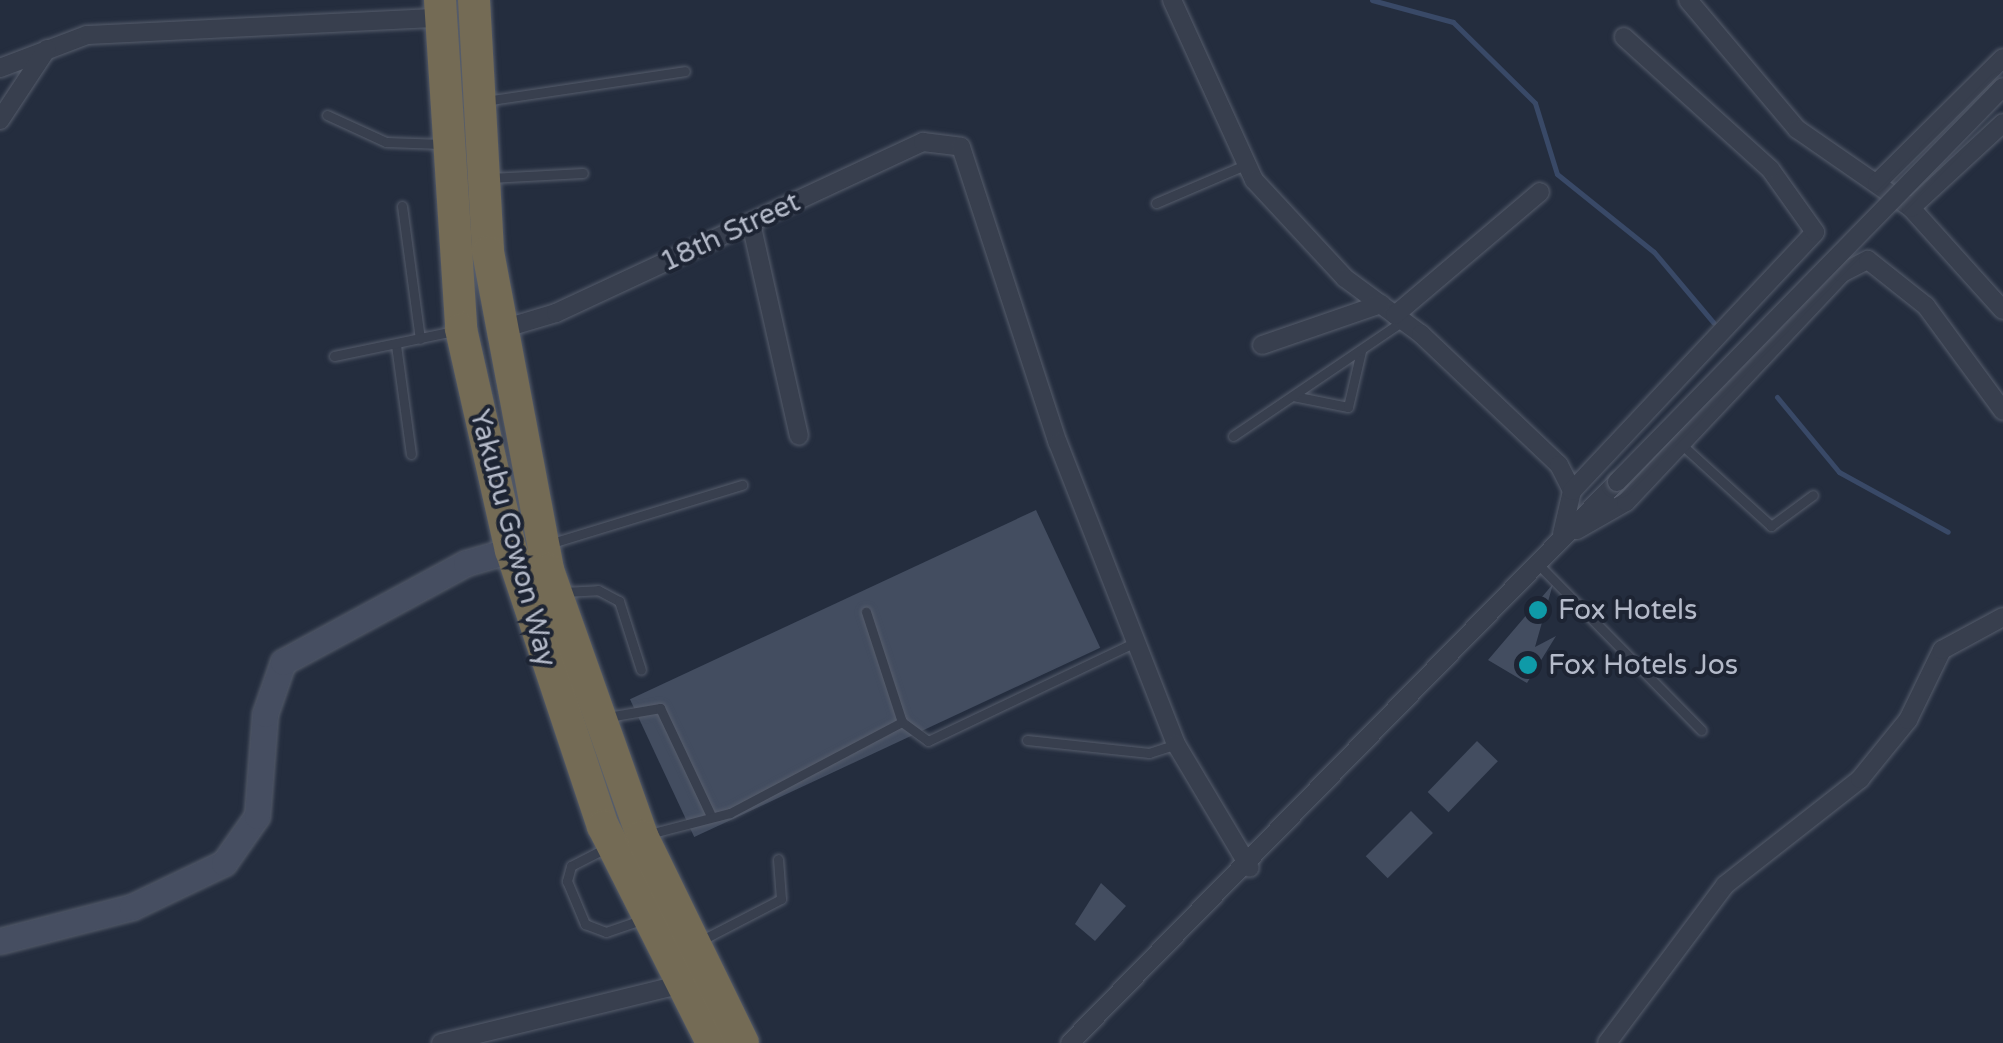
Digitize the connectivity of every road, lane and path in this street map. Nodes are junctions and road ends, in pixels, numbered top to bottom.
1 (474, 0) edge
2 (1172, 0) edge
3 (1688, 0) edge
4 (440, 9) edge
5 (1624, 37) dead end
6 (47, 48) junction
7 (2003, 58) edge
8 (0, 68) edge
9 (686, 71) dead end
10 (2003, 87) edge
11 (478, 101) junction
12 (327, 116) dead end
13 (0, 120) edge
14 (2003, 123) edge
15 (444, 144) junction
16 (1246, 164) junction
17 (583, 174) dead end
18 (482, 179) junction
19 (1877, 183) junction
20 (1540, 192) dead end
21 (1156, 203) dead end
22 (402, 206) dead end
23 (1911, 208) junction
24 (751, 224) junction
25 (2003, 310) edge
26 (1393, 314) junction
27 (461, 330) junction
28 (498, 330) junction
29 (420, 339) junction
30 (396, 345) junction
31 (1262, 345) dead end
32 (1361, 352) junction
33 (334, 356) dead end
34 (1293, 396) junction
35 (2003, 411) edge
36 (799, 436) dead end
37 (1233, 436) dead end
38 (1681, 444) junction
39 (411, 454) dead end
40 (742, 485) dead end
41 (1572, 491) junction
42 (1813, 495) dead end
43 (1559, 540) junction
44 (544, 546) junction
45 (511, 550) junction
46 (1538, 563) junction
47 (554, 592) junction
48 (866, 612) dead end
49 (2003, 618) edge
50 (1136, 642) junction
51 (641, 670) dead end
52 (599, 720) junction
53 (902, 722) junction
54 (1700, 730) dead end
55 (1027, 740) dead end
56 (1176, 744) junction
57 (710, 814) junction
58 (627, 840) junction
59 (778, 859) dead end
60 (1250, 868) junction
61 (649, 916) junction
62 (0, 941) edge
63 (693, 945) junction
64 (679, 985) junction
65 (441, 1043) edge
66 (712, 1043) edge
67 (743, 1043) edge
68 (1070, 1043) edge
69 (1608, 1043) edge

1 - 11 highway, Yakubu Gowon Way
2 - 16 street
3 - 19 street
4 - 6 street
4 - 15 highway, Yakubu Gowon Way
5 - 41 street
6 - 8 street
6 - 13 street
7 - 19 street
9 - 11 lane
10 - 43 street, bridge
11 - 18 highway, Yakubu Gowon Way
12 - 15 lane
14 - 23 street
15 - 27 highway, Yakubu Gowon Way
16 - 21 lane
16 - 26 street
17 - 18 lane
18 - 28 highway, Yakubu Gowon Way
19 - 23 street
20 - 26 street
22 - 29 lane
23 - 25 street
24 - 28 street, 18th Street
24 - 36 street
24 - 50 street, 18th Street
26 - 31 street
26 - 32 lane
26 - 41 street
27 - 29 lane
27 - 45 highway, Yakubu Gowon Way
28 - 44 highway, Yakubu Gowon Way
29 - 30 lane
30 - 33 lane
30 - 39 lane
32 - 34 lane
32 - 34 lane
34 - 37 lane
35 - 38 street
38 - 42 lane
38 - 43 street
40 - 44 lane
41 - 43 street
43 - 46 street
44 - 47 highway, Yakubu Gowon Way
45 - 58 highway, Yakubu Gowon Way
45 - 62 street
46 - 54 lane
46 - 60 street
47 - 51 lane
47 - 52 highway, Yakubu Gowon Way
48 - 53 lane
49 - 69 street
50 - 53 lane
50 - 56 street
52 - 57 lane
52 - 58 highway, Yakubu Gowon Way
53 - 57 lane
55 - 56 lane
56 - 60 street
57 - 58 lane
58 - 61 highway, Yakubu Gowon Way
58 - 61 lane
58 - 63 highway, Yakubu Gowon Way
59 - 63 lane
60 - 68 street
61 - 64 highway, Yakubu Gowon Way
63 - 67 highway, Yakubu Gowon Way
64 - 65 street
64 - 66 highway, Yakubu Gowon Way

